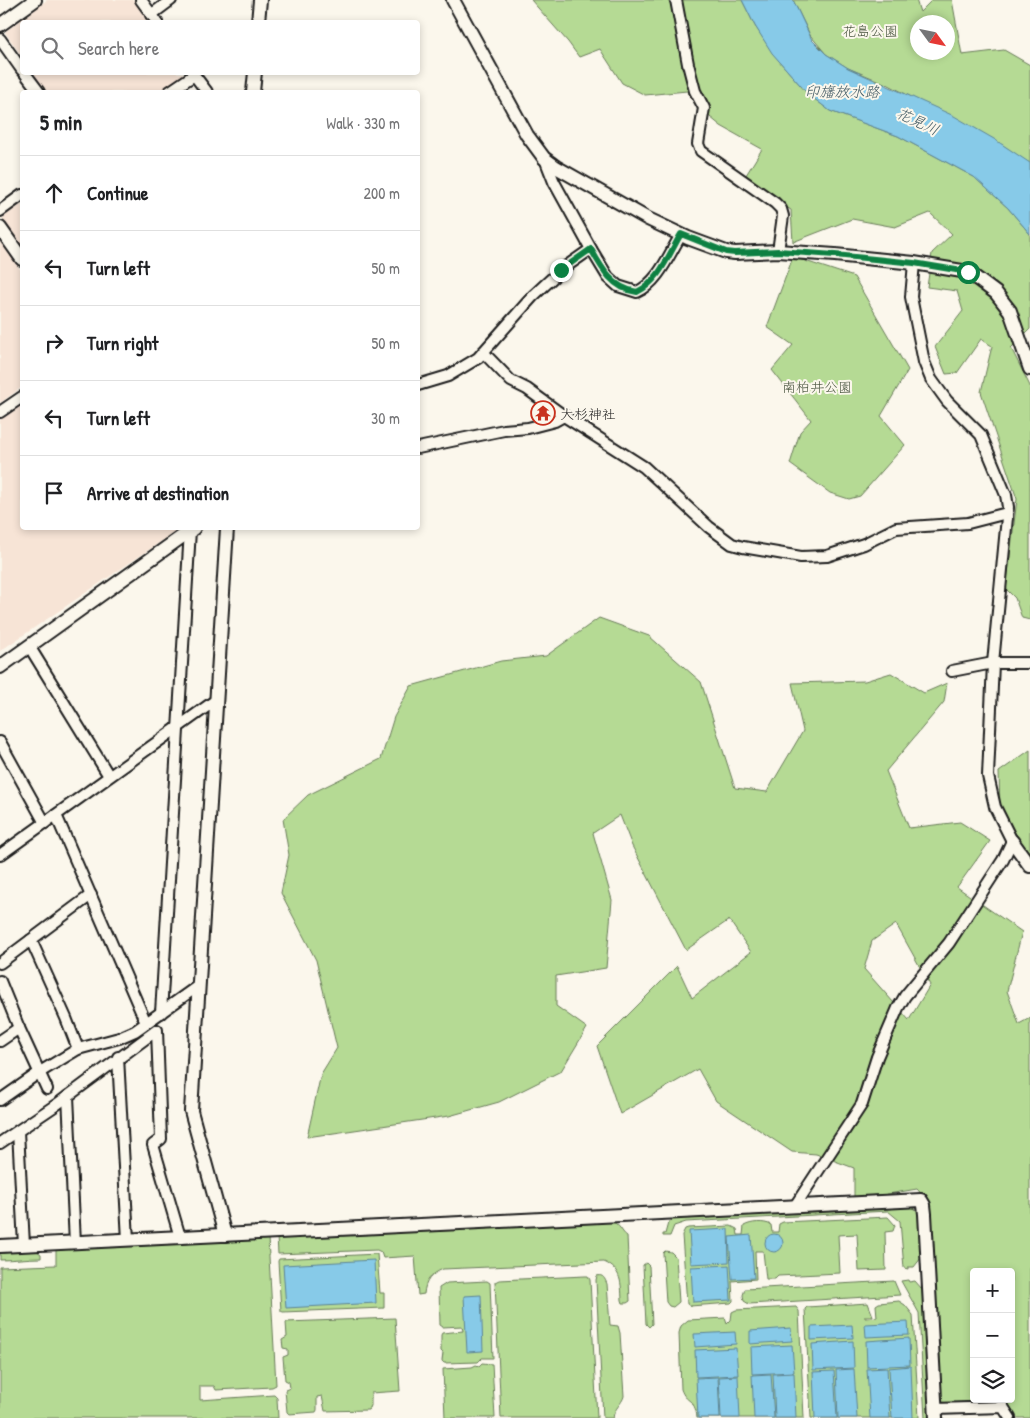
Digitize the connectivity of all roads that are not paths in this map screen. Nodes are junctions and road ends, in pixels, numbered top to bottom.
1 (35, 0) edge
2 (141, 0) edge
3 (171, 0) edge
4 (260, 0) edge
5 (453, 0) edge
6 (460, 0) edge
7 (676, 0) edge
8 (461, 14) junction
9 (154, 19) edge
10 (258, 20) edge
11 (0, 25) edge
12 (0, 39) edge
13 (20, 67) edge
14 (26, 75) edge
15 (192, 75) edge
16 (194, 75) edge
17 (255, 75) edge
18 (37, 90) edge
19 (172, 90) edge
20 (205, 90) edge
21 (253, 90) edge
22 (544, 158) junction
23 (20, 196) edge
24 (0, 210) edge
25 (0, 228) edge
26 (681, 234) junction
27 (591, 249) junction
28 (778, 251) junction
29 (20, 256) edge
30 (914, 263) junction
31 (483, 352) junction
32 (1030, 370) edge
33 (420, 384) edge
34 (20, 398) edge
35 (0, 412) edge
36 (564, 416) junction
37 (420, 448) edge
38 (1007, 513) junction
39 (191, 530) edge
40 (192, 530) edge
41 (227, 530) edge
42 (29, 646) junction
43 (1030, 663) edge
44 (993, 664) junction
45 (0, 666) edge
46 (952, 671) dead end
47 (216, 700) junction
48 (179, 725) junction
49 (0, 742) edge
50 (109, 776) junction
51 (56, 814) junction
52 (45, 822) junction
53 (1012, 840) junction
54 (0, 855) edge
55 (1030, 866) edge
56 (91, 895) junction
57 (32, 940) junction
58 (0, 963) edge
59 (0, 982) edge
60 (198, 986) junction
61 (161, 1013) junction
62 (146, 1024) junction
63 (19, 1028) junction
64 (0, 1041) edge
65 (78, 1049) junction
66 (118, 1058) junction
67 (40, 1072) junction
68 (47, 1089) dead end
69 (68, 1096) junction
70 (0, 1100) edge
71 (18, 1131) junction
72 (0, 1143) edge
73 (795, 1206) junction
74 (225, 1235) junction
75 (180, 1237) junction
76 (128, 1240) junction
77 (75, 1242) junction
78 (24, 1245) junction
79 (0, 1246) edge
80 (935, 1414) edge
81 (1010, 1418) edge

1 - 11 street
2 - 9 street
3 - 9 street
4 - 10 street
5 - 8 street
6 - 8 street
7 - 28 street
8 - 22 street
12 - 13 street
14 - 18 street
15 - 19 street
16 - 20 street
17 - 21 street
22 - 26 street
22 - 27 street
23 - 24 street
25 - 29 street
26 - 27 street
26 - 28 street
27 - 31 street
28 - 30 street
30 - 32 street
30 - 38 street
31 - 33 street
31 - 36 street
34 - 35 street
36 - 37 street
36 - 38 street
38 - 44 street
39 - 42 street
40 - 48 street
41 - 47 street
42 - 45 street
42 - 50 street
43 - 44 street
44 - 46 street
44 - 53 street
47 - 48 street
47 - 60 street
48 - 50 street
48 - 61 street
49 - 52 street
50 - 51 street
51 - 52 street
51 - 56 street
52 - 54 street
53 - 55 street
53 - 73 street
56 - 57 street
56 - 62 street
57 - 58 street
57 - 65 street
59 - 63 street
60 - 61 street
60 - 74 street
61 - 62 street
62 - 65 street
63 - 64 street
63 - 67 street
65 - 67 street
66 - 69 street
66 - 75 street
66 - 76 street
67 - 68 street
67 - 70 street
69 - 71 street
69 - 77 street
71 - 72 street
71 - 78 street
73 - 74 street
73 - 80 street
74 - 75 street
75 - 76 street
76 - 77 street
77 - 78 street
78 - 79 street
80 - 81 street

